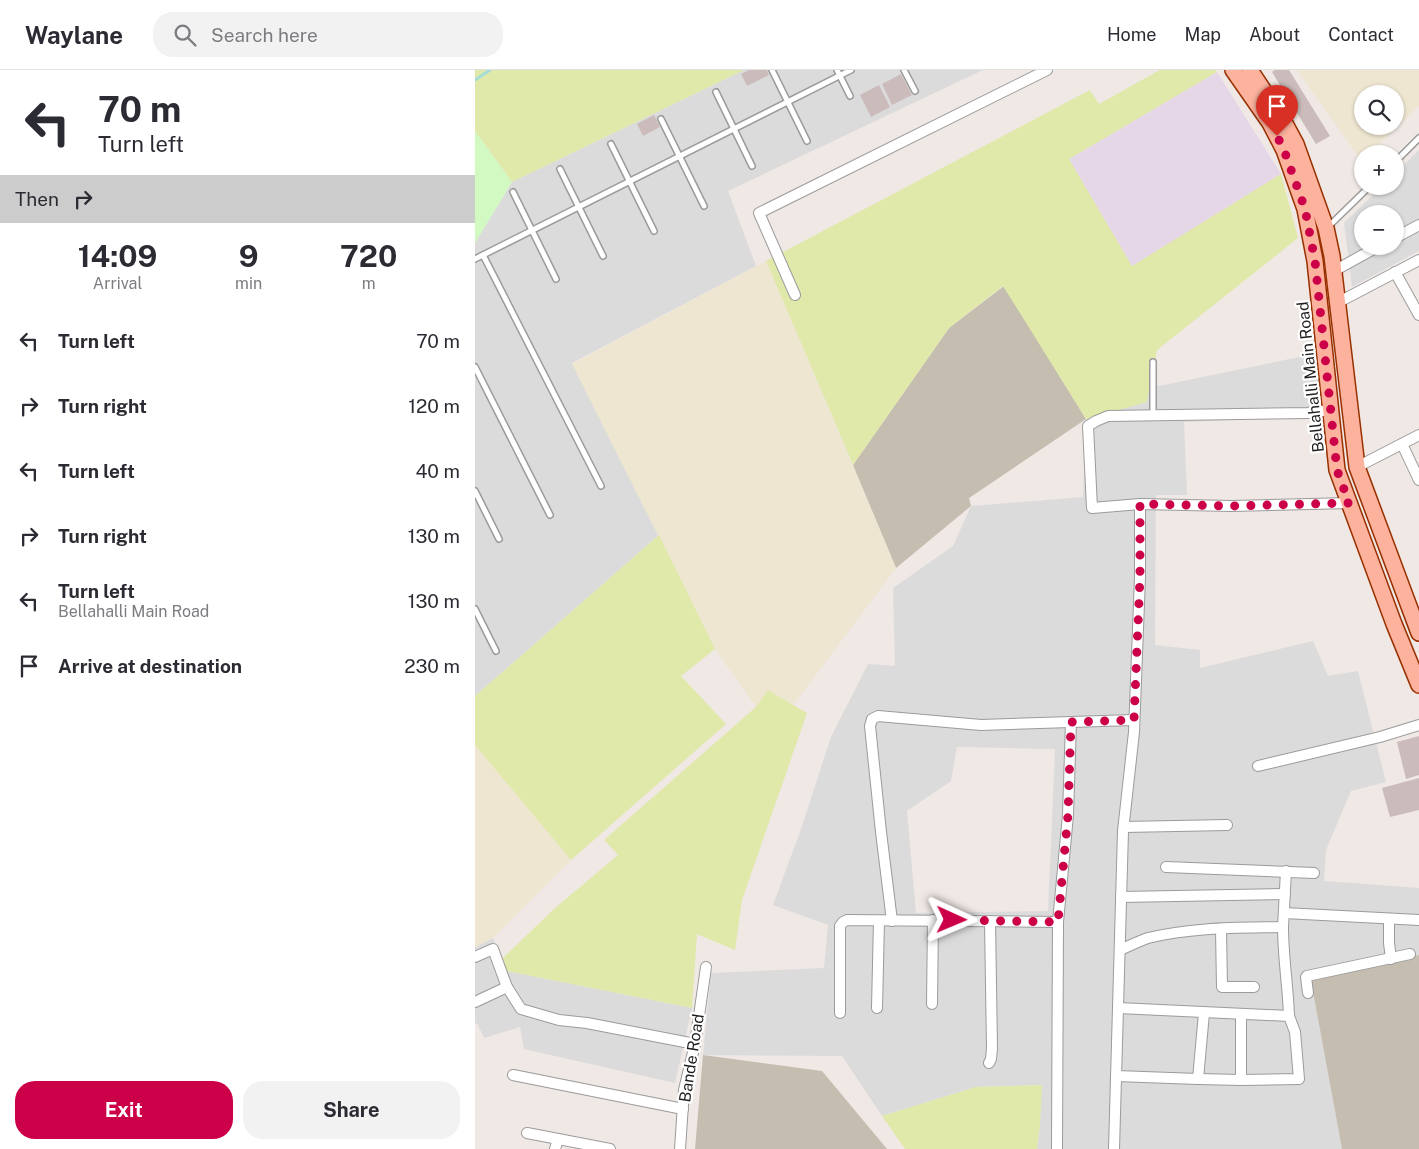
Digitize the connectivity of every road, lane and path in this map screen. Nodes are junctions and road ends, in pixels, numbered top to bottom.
1 (772, 70) edge
2 (851, 70) edge
3 (905, 70) edge
4 (1047, 70) edge
5 (1233, 70) edge
6 (1250, 70) edge
7 (839, 73) edge
8 (915, 91) dead end
9 (716, 92) dead end
10 (850, 96) dead end
11 (788, 102) junction
12 (661, 119) dead end
13 (734, 129) junction
14 (1419, 138) edge
15 (807, 141) dead end
16 (611, 144) dead end
17 (1404, 153) edge
18 (679, 156) junction
19 (752, 166) dead end
20 (560, 169) dead end
21 (629, 181) junction
22 (513, 192) dead end
23 (1361, 195) edge
24 (579, 206) junction
25 (704, 206) dead end
26 (1419, 225) edge
27 (1327, 228) junction
28 (532, 230) junction
29 (654, 231) dead end
30 (1404, 233) edge
31 (483, 255) junction
32 (1363, 255) edge
33 (603, 256) dead end
34 (475, 259) edge
35 (1419, 260) edge
36 (1334, 271) junction
37 (1395, 272) junction
38 (556, 279) dead end
39 (795, 295) dead end
40 (1337, 303) junction
41 (1419, 315) edge
42 (1153, 362) dead end
43 (475, 367) edge
44 (1331, 410) junction
45 (1153, 415) junction
46 (1419, 435) edge
47 (1401, 444) junction
48 (1357, 467) junction
49 (1419, 480) edge
50 (601, 486) dead end
51 (475, 491) edge
52 (1349, 503) junction
53 (1140, 504) junction
54 (550, 516) dead end
55 (499, 539) dead end
56 (475, 610) edge
57 (1419, 633) edge
58 (496, 651) dead end
59 (1419, 685) edge
60 (1134, 720) junction
61 (1071, 722) junction
62 (1419, 725) edge
63 (1257, 766) dead end
64 (1227, 825) dead end
65 (1124, 827) junction
66 (1166, 867) dead end
67 (1286, 871) junction
68 (1314, 873) dead end
69 (1285, 894) junction
70 (1121, 896) junction
71 (1284, 913) junction
72 (1389, 919) junction
73 (933, 920) junction
74 (1419, 920) edge
75 (879, 921) junction
76 (891, 921) junction
77 (990, 921) junction
78 (1058, 922) junction
79 (1283, 927) junction
80 (1221, 929) junction
81 (1120, 950) junction
82 (1410, 954) dead end
83 (475, 957) edge
84 (1391, 959) junction
85 (705, 967) dead end
86 (507, 987) junction
87 (1254, 987) dead end
88 (1309, 993) dead end
89 (475, 1002) edge
90 (932, 1004) dead end
91 (877, 1008) dead end
92 (1118, 1008) junction
93 (840, 1013) dead end
94 (1204, 1013) junction
95 (1241, 1014) junction
96 (1289, 1016) junction
97 (695, 1044) junction
98 (989, 1063) dead end
99 (513, 1075) dead end
100 (1116, 1076) junction
101 (1198, 1079) junction
102 (1241, 1080) junction
103 (683, 1109) junction
104 (527, 1133) dead end
105 (556, 1144) edge
106 (608, 1149) edge
107 (679, 1149) edge
108 (1057, 1149) edge
109 (1114, 1149) edge

1 - 11 lane
2 - 7 lane
3 - 8 lane
4 - 39 street
5 - 44 main road, Bellahalli Main Road
6 - 27 main road
7 - 10 lane
7 - 11 lane
9 - 13 lane
11 - 13 lane
11 - 15 lane
12 - 18 lane
13 - 18 lane
13 - 19 lane
14 - 17 lane
16 - 21 lane
18 - 21 lane
18 - 25 lane
20 - 24 lane
21 - 24 lane
21 - 29 lane
22 - 28 lane
23 - 27 lane
24 - 28 lane
24 - 33 lane
26 - 30 street
27 - 36 main road
28 - 31 lane
28 - 38 lane
31 - 34 lane
31 - 50 lane
32 - 36 street
35 - 37 street
36 - 40 main road
37 - 40 street
37 - 41 street
40 - 48 main road
42 - 45 lane
43 - 54 lane
44 - 45 street
44 - 52 main road, Bellahalli Main Road
45 - 53 street
46 - 47 street
47 - 48 street
47 - 49 street
48 - 57 main road
51 - 55 lane
52 - 53 street
52 - 59 main road, Bellahalli Main Road
53 - 60 street
56 - 58 lane
60 - 61 street
60 - 65 street
61 - 76 street
61 - 78 street
62 - 63 street
64 - 65 street
65 - 70 street
66 - 67 street
67 - 68 street
67 - 69 street
69 - 70 street
69 - 71 street
70 - 81 street
71 - 72 street
71 - 79 street
72 - 74 street
72 - 84 street
73 - 76 street
73 - 77 street
73 - 90 street
75 - 76 street
75 - 91 street
75 - 93 street
77 - 78 street
77 - 98 street
78 - 108 street
79 - 80 street
79 - 96 street
80 - 81 street
80 - 87 street
81 - 92 street
82 - 84 street
83 - 86 street
84 - 88 street
85 - 97 street, Bande Road
86 - 89 street
86 - 97 street
92 - 94 street
92 - 100 street
94 - 95 street
94 - 101 street
95 - 96 street
95 - 102 street
96 - 102 street
97 - 103 street, Bande Road
99 - 103 street
100 - 101 street
100 - 109 street
101 - 102 street
103 - 107 street, Bande Road
104 - 105 street
105 - 106 street

